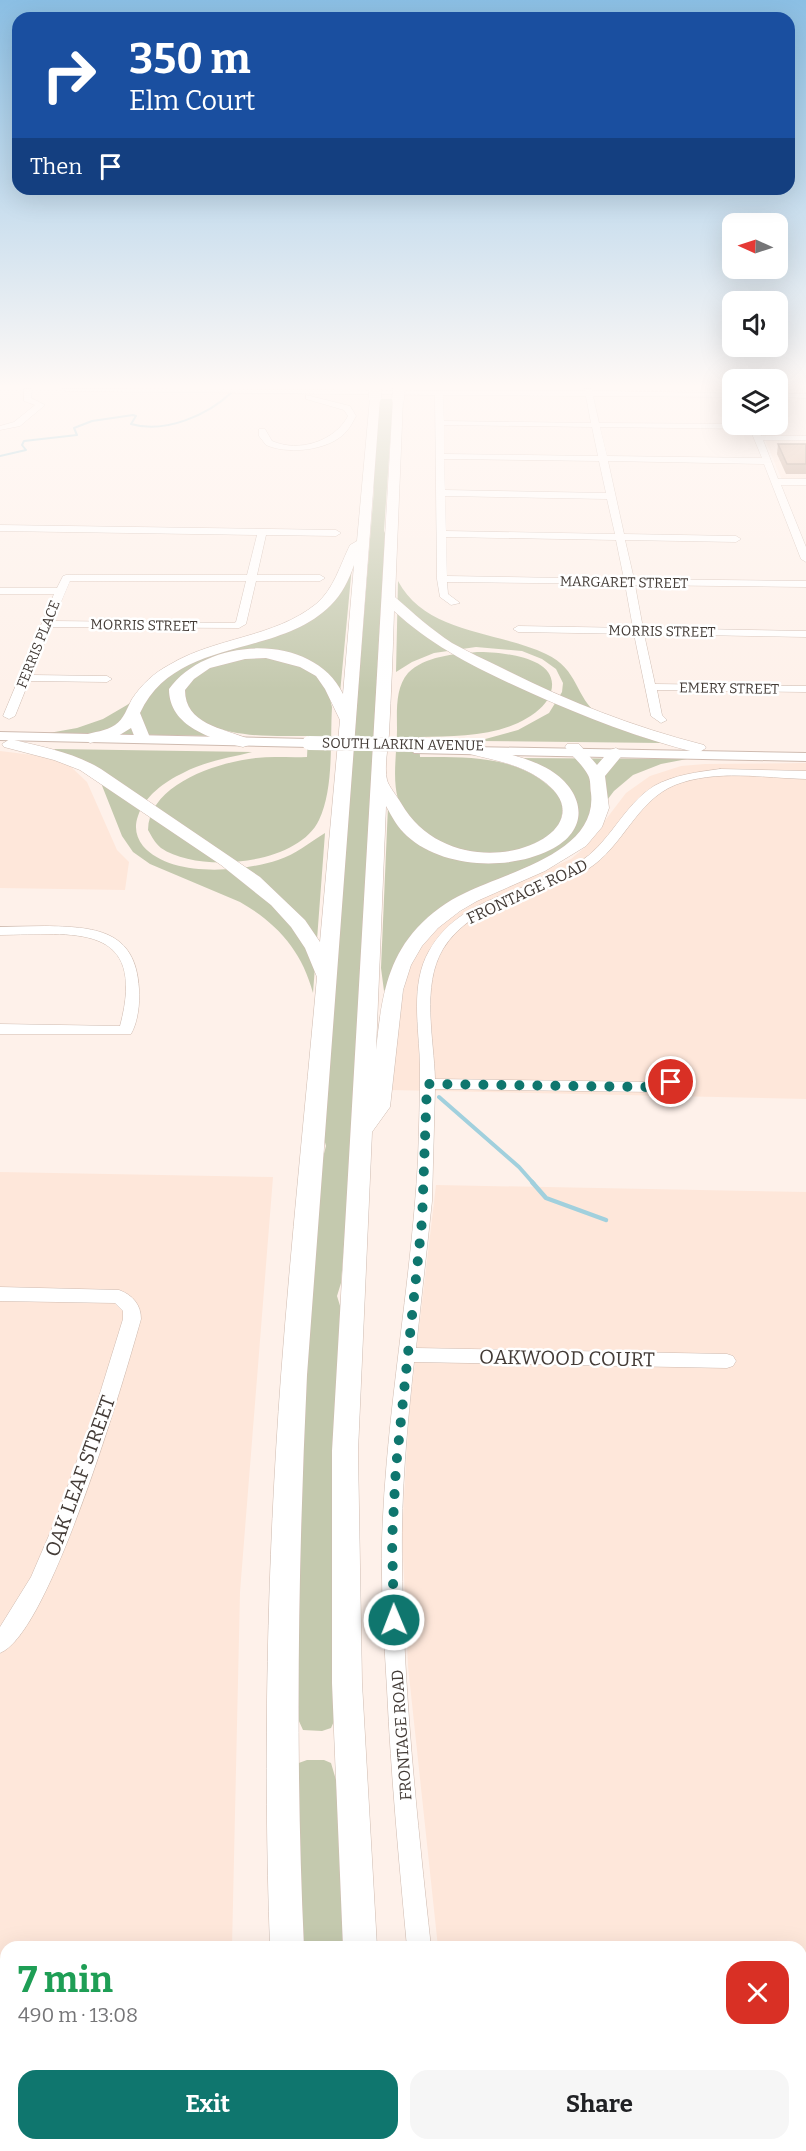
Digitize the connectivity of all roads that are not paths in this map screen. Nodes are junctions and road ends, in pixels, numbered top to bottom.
1 (367, 489) edge
2 (394, 489) edge
3 (441, 489) edge
4 (610, 489) edge
5 (778, 489) edge
6 (441, 493) junction
7 (612, 496) junction
8 (0, 528) edge
9 (262, 532) junction
10 (336, 533) dead end
11 (363, 534) junction
12 (441, 534) junction
13 (621, 537) junction
14 (736, 539) dead end
15 (806, 559) edge
16 (252, 578) junction
17 (320, 578) dead end
18 (442, 579) junction
19 (630, 582) junction
20 (806, 584) edge
21 (0, 591) edge
22 (59, 591) junction
23 (388, 598) junction
24 (455, 603) dead end
25 (46, 624) junction
26 (518, 629) dead end
27 (638, 631) junction
28 (806, 634) edge
29 (24, 678) junction
30 (107, 679) dead end
31 (652, 687) junction
32 (806, 689) edge
33 (133, 714) junction
34 (9, 716) dead end
35 (348, 720) junction
36 (661, 720) dead end
37 (90, 738) junction
38 (143, 740) junction
39 (3, 742) edge
40 (243, 742) junction
41 (309, 746) junction
42 (423, 747) junction
43 (698, 748) junction
44 (576, 750) junction
45 (806, 750) edge
46 (476, 751) junction
47 (616, 753) junction
48 (806, 757) edge
49 (806, 775) edge
50 (597, 776) junction
51 (379, 782) junction
52 (0, 931) edge
53 (327, 983) junction
54 (0, 1029) edge
55 (681, 1076) dead end
56 (427, 1084) junction
57 (361, 1131) junction
58 (0, 1294) edge
59 (407, 1355) junction
60 (727, 1361) dead end
61 (0, 1643) edge
62 (287, 1941) edge
63 (360, 1941) edge
64 (418, 1941) edge

1 - 11 highway
2 - 23 highway
3 - 6 street
4 - 7 street
5 - 15 street
6 - 7 street
6 - 12 street
7 - 13 street
8 - 9 street
9 - 10 street
9 - 16 street
11 - 33 highway
11 - 35 highway
12 - 13 street
12 - 18 street
13 - 14 street
13 - 19 street
16 - 17 street
16 - 22 street, FERRIS PLACE
16 - 25 street, MORRIS STREET
18 - 19 street, MARGARET STREET
18 - 24 street
19 - 20 street, MARGARET STREET
19 - 27 street
21 - 22 street
22 - 25 street, FERRIS PLACE
23 - 43 highway
23 - 51 highway
25 - 29 street, FERRIS PLACE
26 - 27 street, MORRIS STREET
27 - 28 street, MORRIS STREET
27 - 31 street
29 - 30 street
29 - 34 street, FERRIS PLACE
31 - 32 street, EMERY STREET
31 - 36 street
33 - 37 highway
33 - 38 highway
35 - 40 highway
35 - 53 highway
37 - 38 main road, SOUTH LARKIN AVENUE
37 - 39 main road, SOUTH LARKIN AVENUE
38 - 40 main road, SOUTH LARKIN AVENUE
39 - 41 main road, SOUTH LARKIN AVENUE
39 - 53 highway
40 - 41 main road, SOUTH LARKIN AVENUE
41 - 42 main road, SOUTH LARKIN AVENUE
42 - 44 main road, SOUTH LARKIN AVENUE
42 - 46 main road, SOUTH LARKIN AVENUE
43 - 44 main road, SOUTH LARKIN AVENUE
43 - 45 main road, SOUTH LARKIN AVENUE
44 - 46 main road, SOUTH LARKIN AVENUE
44 - 47 main road, SOUTH LARKIN AVENUE
44 - 50 highway
46 - 51 highway
47 - 48 main road, SOUTH LARKIN AVENUE
47 - 50 highway
49 - 56 street, FRONTAGE ROAD
50 - 57 highway
51 - 57 highway
52 - 54 street
53 - 62 highway
55 - 56 street
56 - 59 street, FRONTAGE ROAD
57 - 63 highway
58 - 61 street, OAK LEAF STREET
59 - 60 street, OAKWOOD COURT
59 - 64 street, FRONTAGE ROAD

